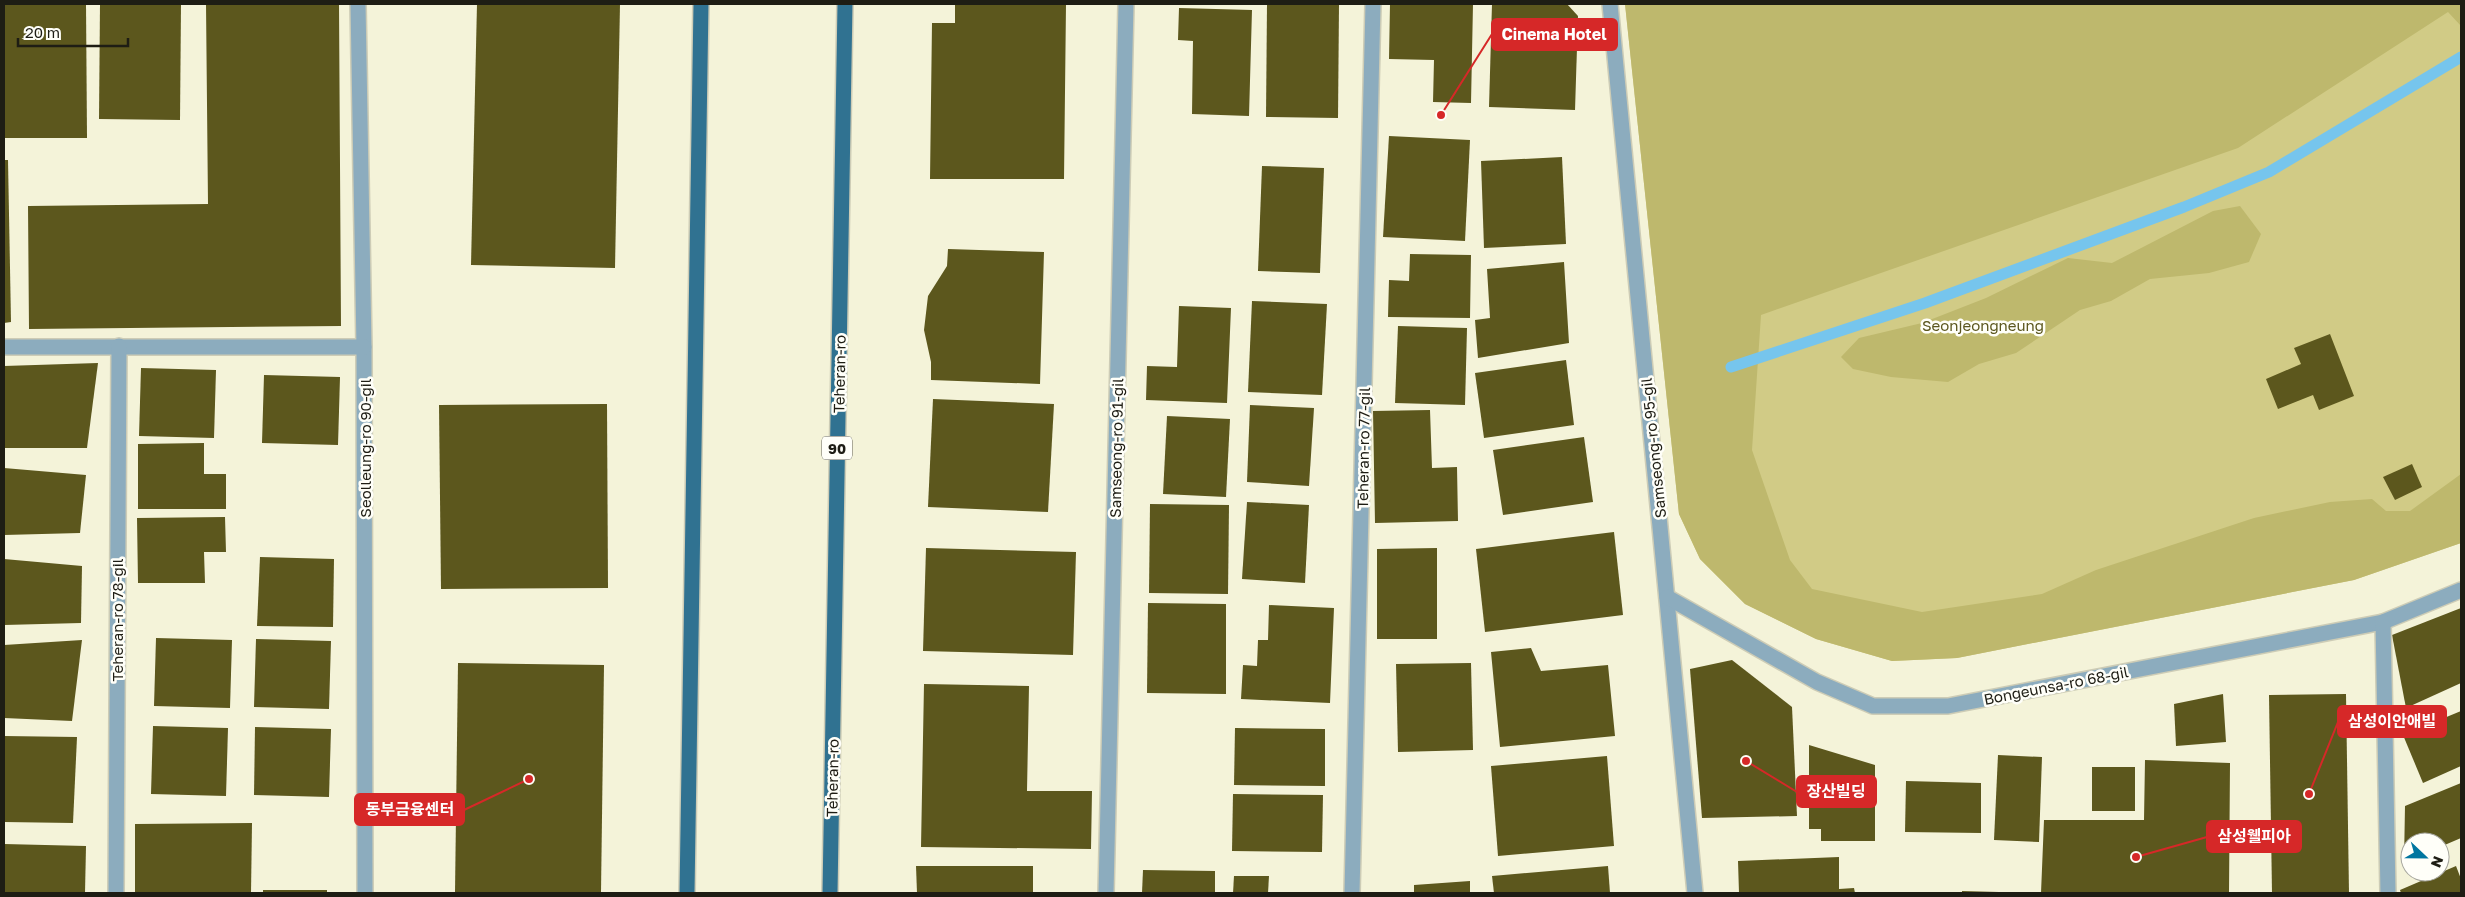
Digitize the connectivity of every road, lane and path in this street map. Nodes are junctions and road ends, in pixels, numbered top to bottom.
1 (358, 4) edge
2 (700, 4) edge
3 (845, 4) edge
4 (1126, 4) edge
5 (1373, 4) edge
6 (1610, 4) edge
7 (118, 346) junction
8 (4, 347) edge
9 (364, 347) junction
10 (2461, 590) edge
11 (1668, 597) junction
12 (2383, 622) junction
13 (116, 893) edge
14 (365, 893) edge
15 (688, 893) edge
16 (830, 893) edge
17 (1106, 893) edge
18 (1352, 893) edge
19 (1695, 893) edge
20 (2388, 893) edge

1 - 9 street, Seolleung-ro 90-gil
2 - 15 main road
3 - 16 main road, Teheran-ro / 90
4 - 17 street, Samseong-ro 91-gil
5 - 18 street, Teheran-ro 77-gil
6 - 11 street, Samseong-ro 95-gil
7 - 8 street
7 - 9 street
7 - 13 street, Teheran-ro 78-gil
9 - 14 street, Seolleung-ro 90-gil
10 - 12 street, Bongeunsa-ro 68-gil
11 - 12 street, Bongeunsa-ro 68-gil
11 - 19 street, Samseong-ro 95-gil
12 - 20 street

